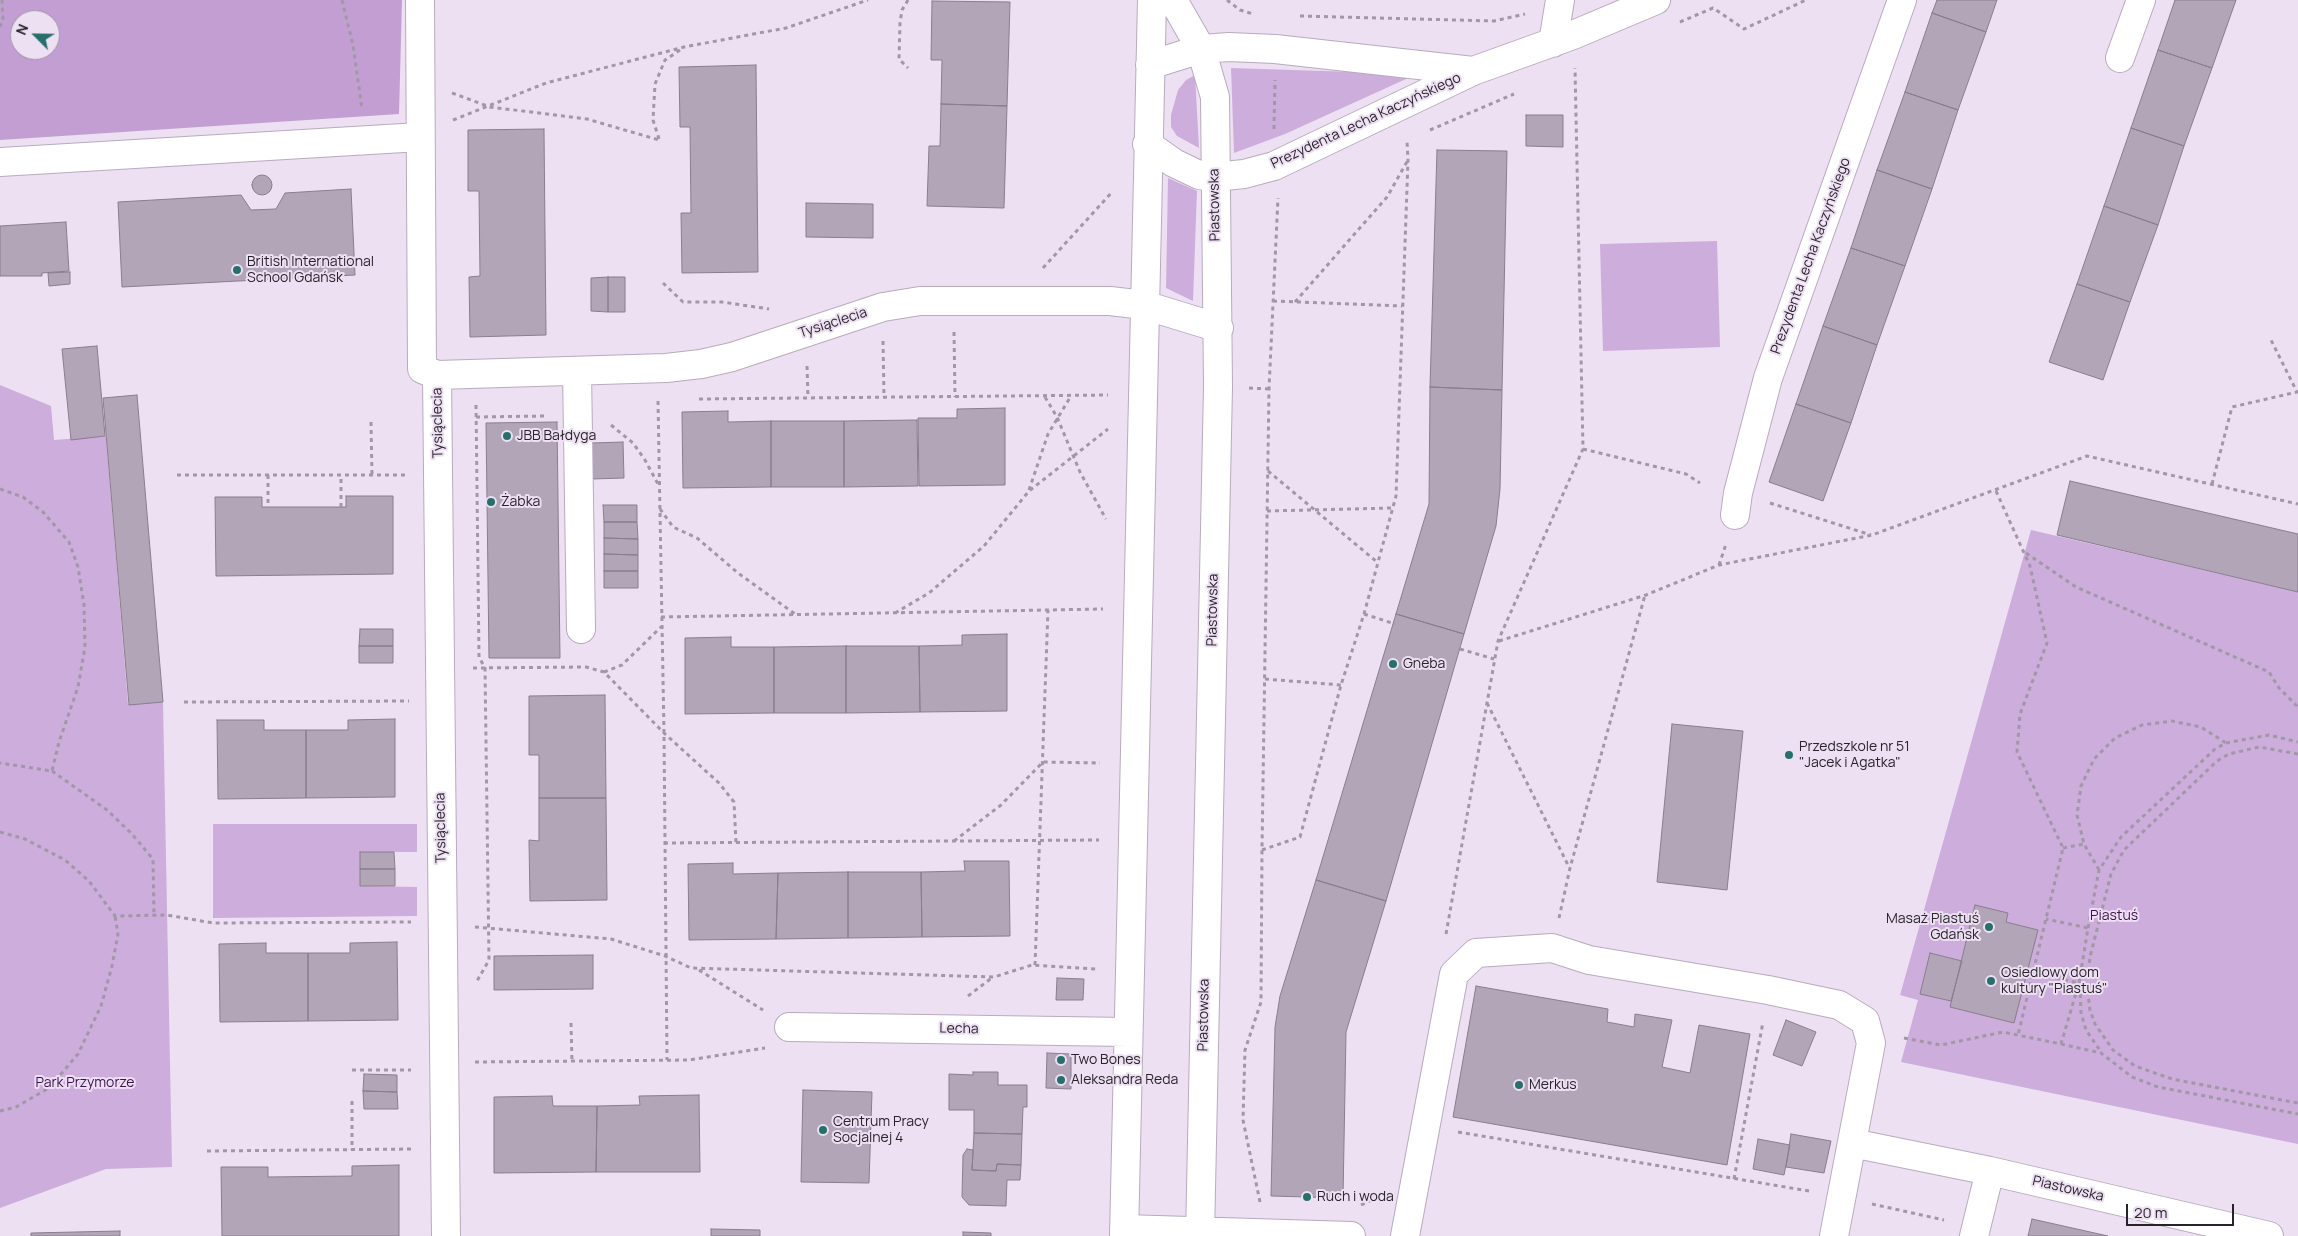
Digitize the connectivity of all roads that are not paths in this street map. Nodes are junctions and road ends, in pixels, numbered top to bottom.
1 (420, 0) edge
2 (1152, 0) edge
3 (1173, 0) edge
4 (1656, 0) edge
5 (1902, 0) edge
6 (2141, 0) edge
7 (1560, 2) edge
8 (1563, 39) junction
9 (1201, 49) junction
10 (2120, 58) dead end
11 (1150, 65) junction
12 (1473, 71) junction
13 (420, 136) junction
14 (1147, 144) junction
15 (0, 162) edge
16 (1214, 177) junction
17 (1144, 305) junction
18 (1219, 328) junction
19 (577, 371) junction
20 (437, 375) junction
21 (1737, 504) road end
22 (581, 629) dead end
23 (789, 1027) road end
24 (1128, 1032) junction
25 (1852, 1143) junction
26 (1990, 1171) junction
27 (1975, 1231) edge
28 (1124, 1232) edge
29 (1200, 1233) edge
30 (446, 1236) edge
31 (1351, 1236) edge
32 (1405, 1236) edge
33 (1834, 1236) edge
34 (2269, 1236) edge

1 - 13 street
2 - 11 street
3 - 9 street, Piastowska
4 - 8 street, Prezydenta Lecha Kaczyńskiego
5 - 21 street, Prezydenta Lecha Kaczyńskiego
6 - 10 street
7 - 8 street
8 - 12 street, Prezydenta Lecha Kaczyńskiego
9 - 11 street, Prezydenta Lecha Kaczyńskiego
9 - 12 street, Prezydenta Lecha Kaczyńskiego
9 - 16 street, Piastowska
11 - 14 street
12 - 16 street, Prezydenta Lecha Kaczyńskiego
13 - 15 street
13 - 20 street
14 - 16 street, Prezydenta Lecha Kaczyńskiego
14 - 17 street
16 - 18 street, Piastowska
17 - 18 street, Tysiąclecia
17 - 19 street, Tysiąclecia
17 - 24 street
18 - 29 street, Piastowska
19 - 20 street, Tysiąclecia
19 - 22 street
20 - 30 street, Tysiąclecia
23 - 24 street, Lecha
24 - 28 street
25 - 26 street, Piastowska
25 - 32 street
25 - 33 street
26 - 27 street
26 - 34 street, Piastowska
28 - 29 street
29 - 31 street

